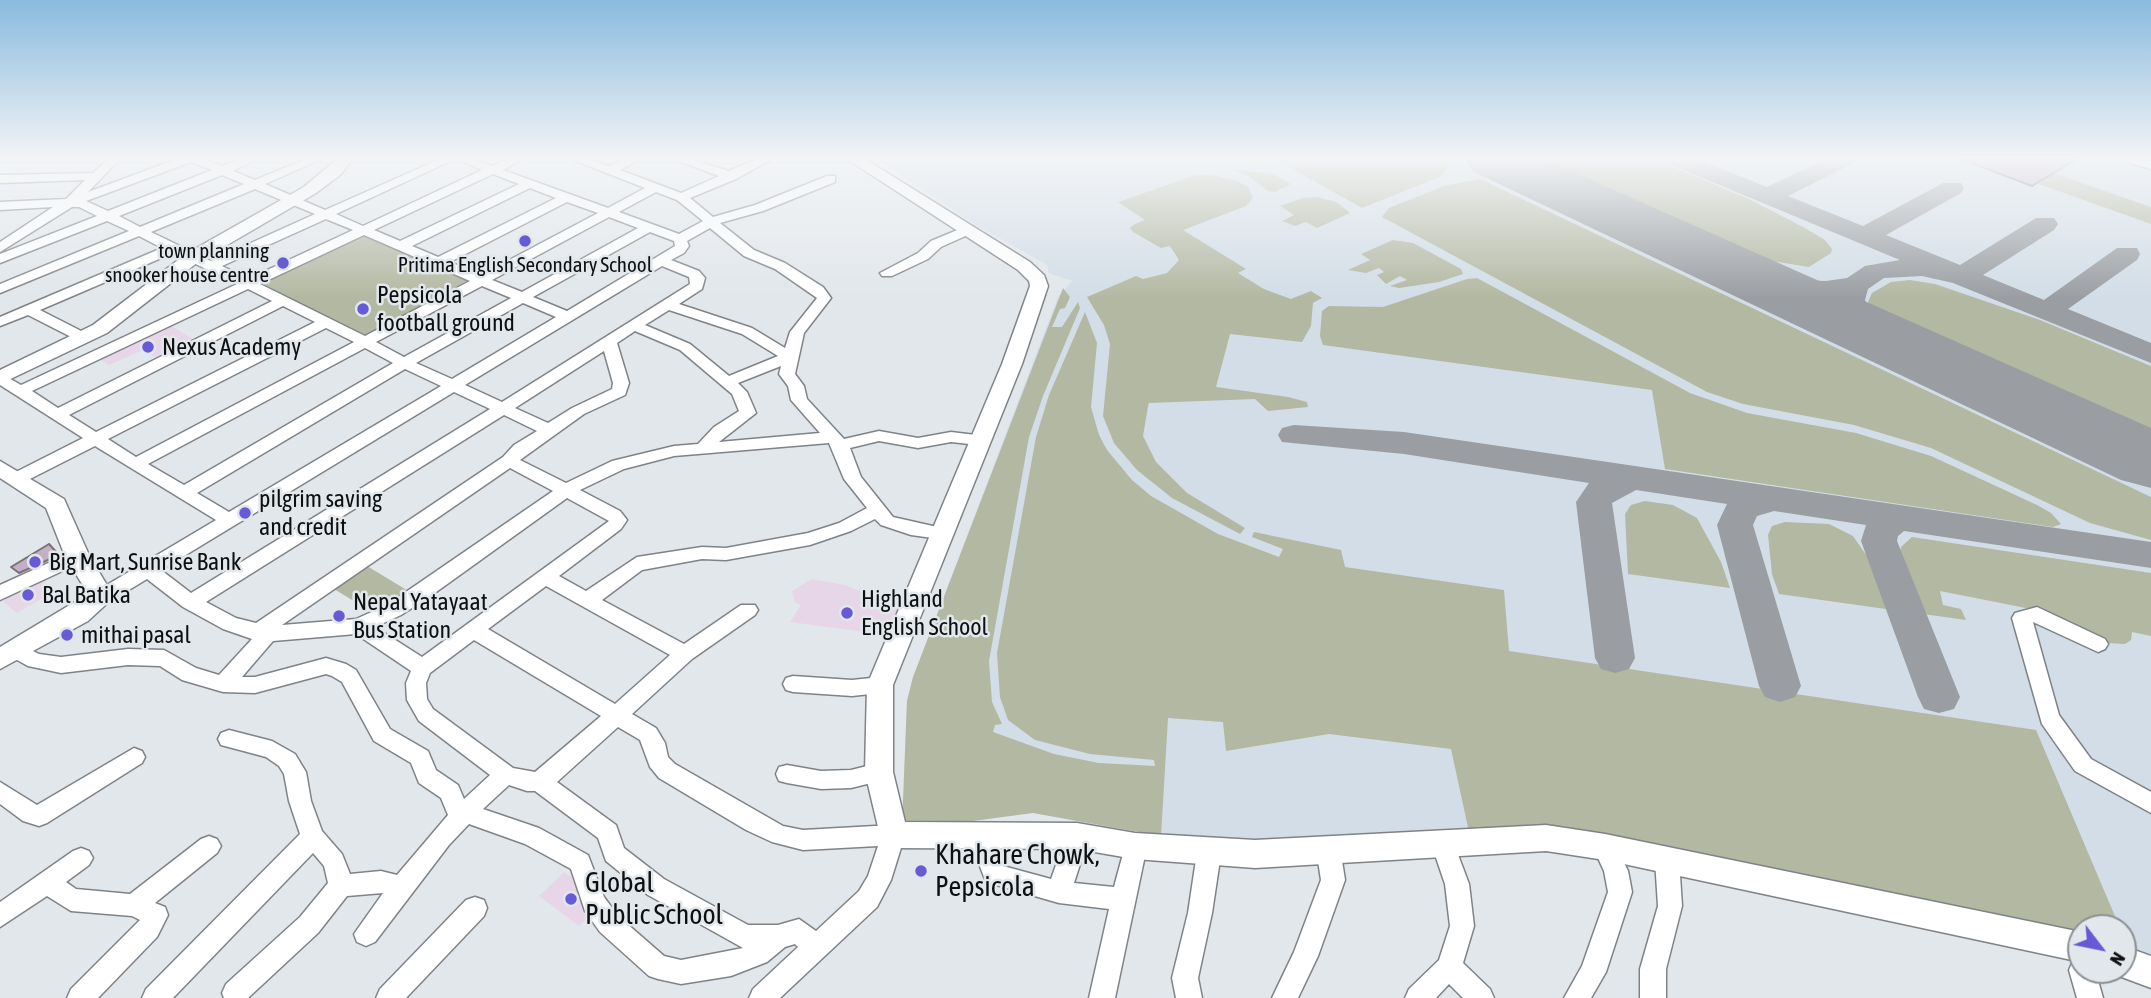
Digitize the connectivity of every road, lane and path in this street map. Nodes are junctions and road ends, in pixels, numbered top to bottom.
1 (65, 206) edge
2 (86, 206) edge
3 (133, 206) edge
4 (201, 206) edge
5 (283, 206) edge
6 (301, 206) edge
7 (344, 206) edge
8 (415, 206) edge
9 (484, 206) edge
10 (550, 206) edge
11 (590, 206) edge
12 (623, 206) edge
13 (692, 206) edge
14 (765, 206) edge
15 (928, 206) edge
16 (609, 213) junction
17 (323, 215) junction
18 (108, 216) junction
19 (713, 221) junction
20 (649, 228) junction
21 (967, 230) junction
22 (139, 231) junction
23 (362, 231) junction
24 (680, 239) junction
25 (401, 246) junction
26 (0, 248) edge
27 (173, 248) junction
28 (192, 258) junction
29 (0, 259) edge
30 (661, 261) junction
31 (439, 262) junction
32 (209, 266) junction
33 (887, 273) dead end
34 (482, 281) junction
35 (248, 284) junction
36 (0, 289) edge
37 (524, 298) junction
38 (281, 302) junction
39 (669, 305) junction
40 (29, 310) junction
41 (568, 317) junction
42 (0, 321) edge
43 (326, 322) junction
44 (635, 326) junction
45 (84, 338) junction
46 (366, 342) junction
47 (609, 343) junction
48 (790, 357) junction
49 (404, 363) junction
50 (0, 378) edge
51 (726, 382) junction
52 (453, 385) junction
53 (20, 391) junction
54 (505, 409) junction
55 (56, 415) junction
56 (549, 430) junction
57 (95, 439) junction
58 (978, 440) junction
59 (837, 441) junction
60 (705, 446) junction
61 (509, 461) junction
62 (135, 464) junction
63 (8, 474) edge
64 (566, 491) junction
65 (184, 493) junction
66 (877, 510) junction
67 (229, 520) junction
68 (940, 533) junction
69 (77, 556) junction
70 (147, 569) junction
71 (546, 578) junction
72 (0, 592) edge
73 (102, 597) junction
74 (588, 600) junction
75 (190, 602) junction
76 (748, 610) dead end
77 (359, 626) junction
78 (475, 631) junction
79 (262, 634) junction
80 (2098, 644) dead end
81 (685, 654) junction
82 (8, 655) edge
83 (422, 668) junction
84 (223, 684) junction
85 (793, 684) dead end
86 (880, 685) junction
87 (615, 716) junction
88 (229, 739) dead end
89 (134, 757) dead end
90 (879, 772) junction
91 (787, 774) dead end
92 (506, 775) junction
93 (539, 781) junction
94 (0, 792) edge
95 (2151, 803) edge
96 (463, 814) junction
97 (893, 835) junction
98 (1077, 836) junction
99 (313, 837) junction
100 (981, 838) junction
101 (1443, 843) junction
102 (209, 846) dead end
103 (1135, 846) junction
104 (1605, 847) junction
105 (1328, 848) junction
106 (1209, 853) junction
107 (81, 858) dead end
108 (1667, 860) junction
109 (48, 881) junction
110 (341, 886) junction
111 (401, 887) junction
112 (1059, 892) junction
113 (1123, 899) junction
114 (134, 905) junction
115 (474, 908) dead end
116 (0, 916) edge
117 (366, 934) dead end
118 (778, 937) junction
119 (815, 947) junction
120 (2067, 954) edge
121 (1449, 967) junction
122 (235, 993) dead end
123 (80, 998) edge
124 (155, 998) edge
125 (388, 998) edge
126 (762, 998) edge
127 (1102, 998) edge
128 (1189, 998) edge
129 (1285, 998) edge
130 (1418, 998) edge
131 (1480, 998) edge
132 (1577, 998) edge
133 (1653, 998) edge

1 - 26 street
2 - 18 street
3 - 18 street
4 - 22 street
5 - 28 main road
6 - 17 street
7 - 17 street
8 - 23 street
9 - 25 street
10 - 31 street
11 - 16 street
12 - 16 street
13 - 19 street
14 - 19 street
15 - 21 main road
16 - 20 street
16 - 34 street
17 - 23 street
17 - 32 street
18 - 22 street
18 - 29 street
19 - 24 street
19 - 48 street
20 - 24 street
20 - 37 street
21 - 33 street
21 - 58 main road
22 - 27 street
22 - 36 street
23 - 25 street
23 - 35 street
24 - 30 street
25 - 31 street
27 - 28 street
27 - 40 street
28 - 32 street
28 - 45 main road
30 - 39 street
30 - 41 street
31 - 34 street
32 - 35 street
34 - 37 street
34 - 46 street
35 - 38 street
35 - 53 street
37 - 41 street
37 - 49 street
38 - 43 street
38 - 55 street
39 - 44 street
39 - 48 street
40 - 42 street
40 - 45 street
41 - 52 street
43 - 46 street
43 - 57 street
44 - 47 street
44 - 51 street
45 - 50 main road
46 - 49 street
46 - 62 street
47 - 54 street
47 - 56 street
48 - 51 street
48 - 59 street
49 - 52 street
49 - 65 street
50 - 53 street
51 - 60 street
52 - 54 street
52 - 67 street
53 - 55 street
54 - 56 street
54 - 75 street
55 - 57 street
56 - 61 street
57 - 62 street
57 - 63 street
58 - 59 street
58 - 68 main road
59 - 60 street
59 - 66 street
60 - 64 street
61 - 64 street
61 - 79 street
62 - 65 street
63 - 69 main road
64 - 71 street
64 - 77 street
65 - 67 street
66 - 68 street
66 - 74 street
67 - 70 street
68 - 86 main road
69 - 72 street
69 - 73 main road
70 - 73 street
70 - 75 street
71 - 74 street
71 - 78 street
73 - 82 main road
74 - 81 street
75 - 79 street
76 - 81 street
77 - 79 street
77 - 83 street
78 - 83 street
78 - 87 street
79 - 84 street
80 - 95 street
81 - 87 street
82 - 84 street
83 - 92 street
84 - 96 street
85 - 86 street
86 - 90 main road
87 - 93 street
87 - 97 street
88 - 99 street
89 - 94 street
90 - 91 street
90 - 97 main road
92 - 93 street
92 - 96 street
93 - 118 street
96 - 111 street
96 - 118 street
97 - 100 main road
97 - 119 street
98 - 100 main road
98 - 103 main road
98 - 112 street
99 - 110 street
99 - 124 street
100 - 112 street
101 - 104 main road
101 - 105 main road
101 - 121 street
102 - 114 street
103 - 106 main road
103 - 113 street
104 - 108 main road
104 - 132 street
105 - 106 main road
105 - 129 street
106 - 128 street
107 - 109 street
108 - 120 main road
108 - 133 street
109 - 114 street
109 - 116 street
110 - 111 street
110 - 122 street
111 - 117 street
112 - 113 street
113 - 127 street
114 - 123 street
115 - 125 street
118 - 119 street
119 - 126 street
121 - 130 street
121 - 131 street

